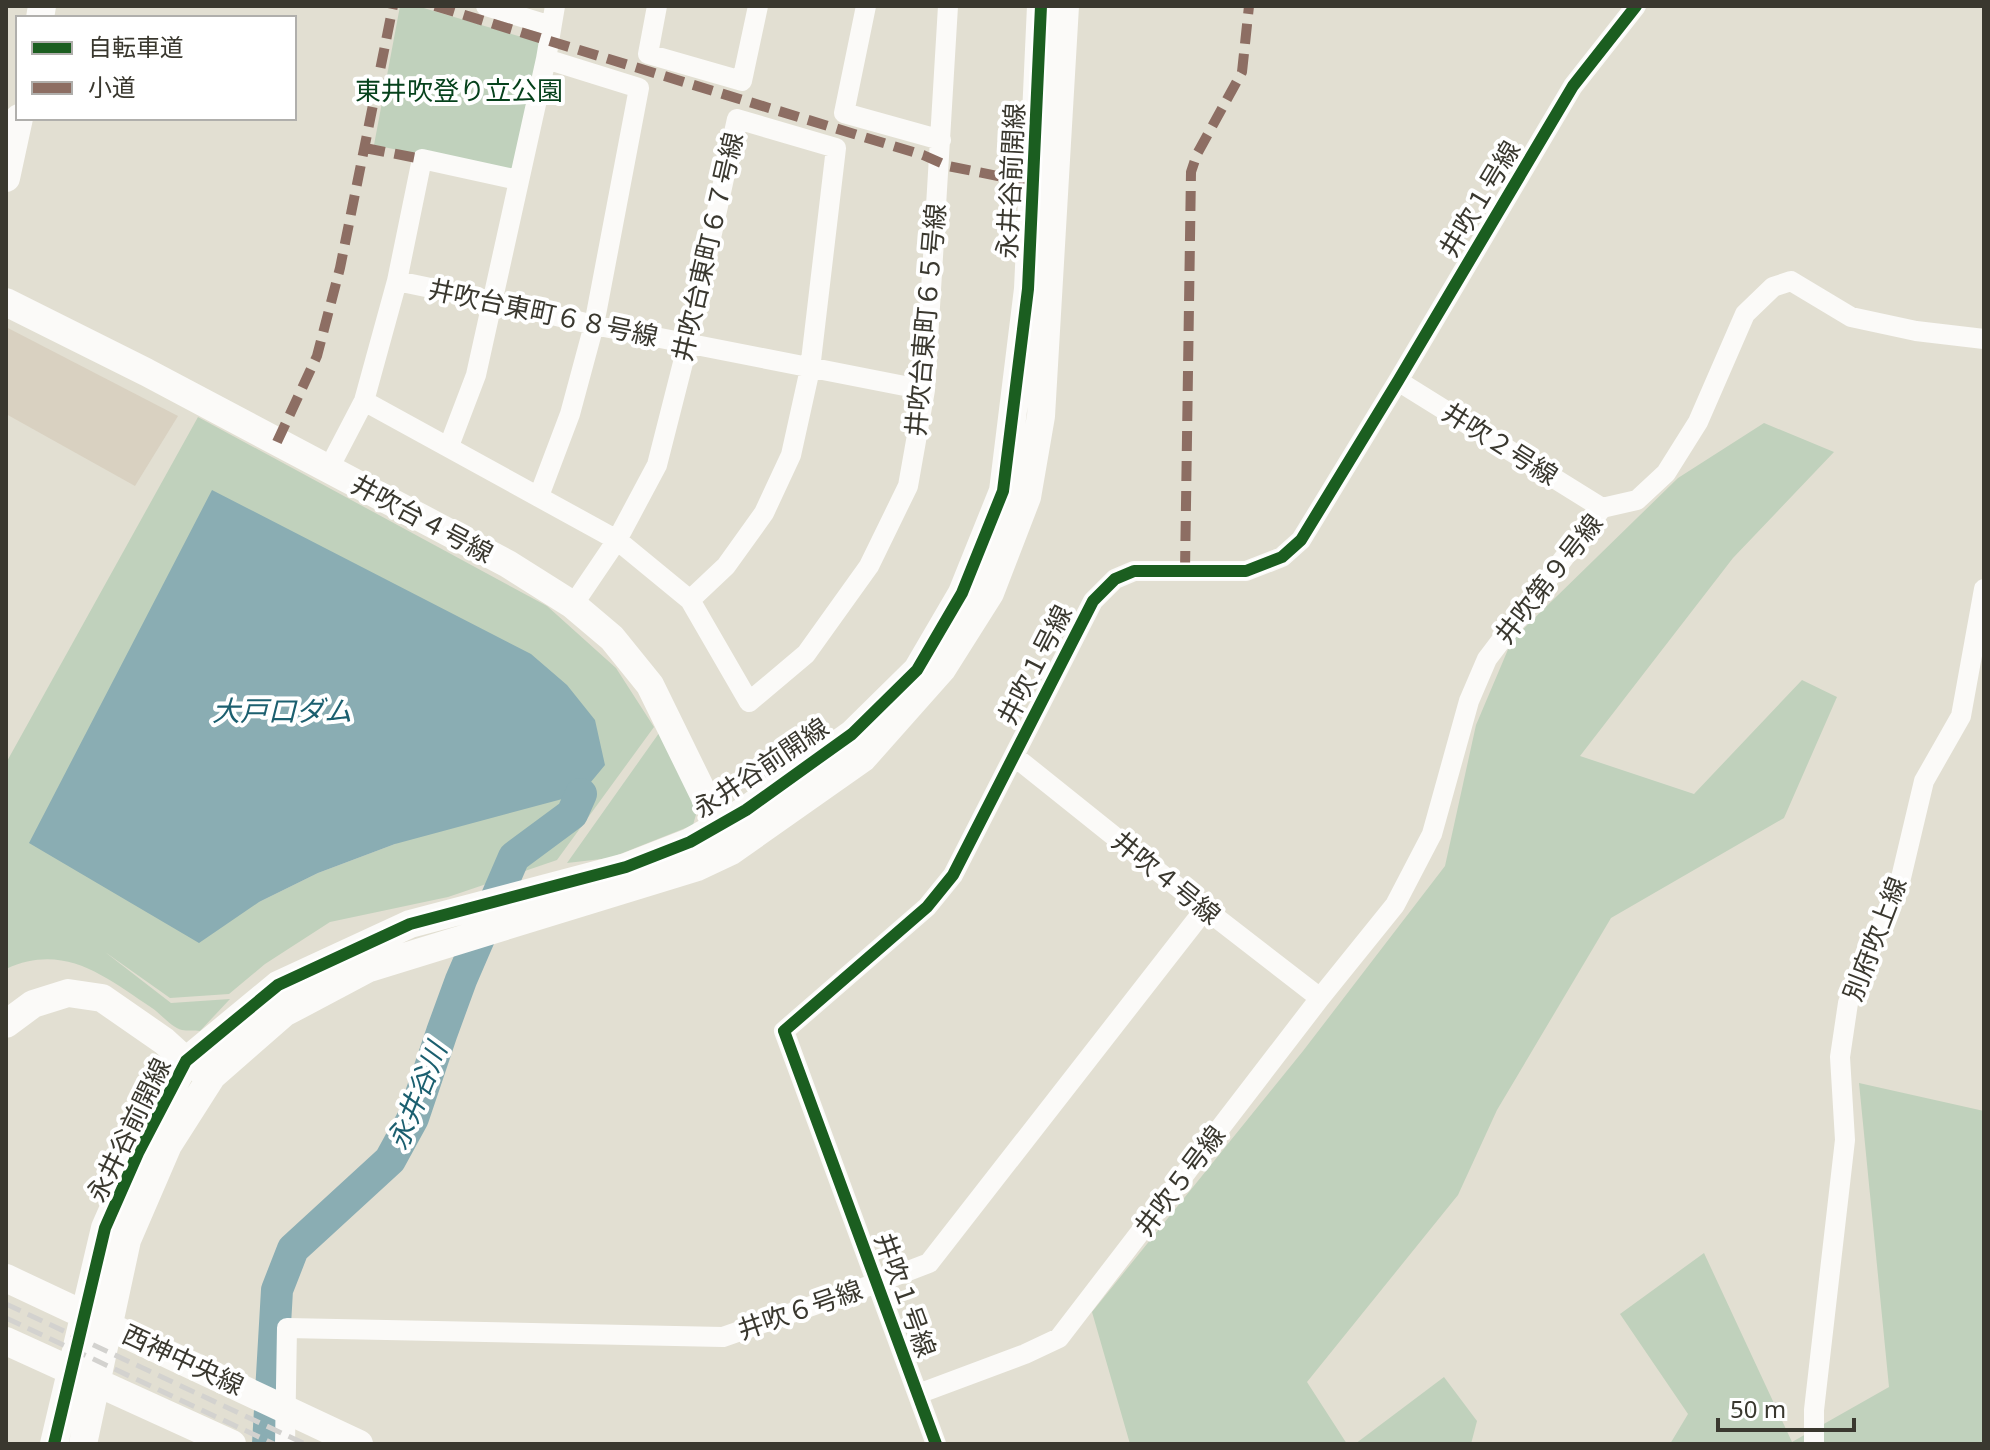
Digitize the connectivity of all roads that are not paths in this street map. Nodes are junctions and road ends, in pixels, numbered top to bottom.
1 (486, 6) edge
2 (657, 6) edge
3 (758, 6) edge
4 (866, 6) edge
5 (948, 6) edge
6 (1041, 6) edge
7 (1065, 6) edge
8 (1636, 6) edge
9 (553, 16) edge
10 (546, 59) junction
11 (19, 120) edge
12 (941, 140) junction
13 (6, 178) edge
14 (518, 180) junction
15 (397, 281) junction
16 (493, 301) junction
17 (6, 302) edge
18 (594, 325) junction
19 (1984, 339) edge
20 (688, 343) junction
21 (810, 369) junction
22 (1398, 381) junction
23 (925, 390) junction
24 (364, 401) junction
25 (449, 446) junction
26 (328, 470) junction
27 (539, 496) junction
28 (1602, 508) junction
29 (617, 540) junction
30 (1984, 589) edge
31 (690, 600) junction
32 (573, 605) junction
33 (1014, 756) junction
34 (719, 825) junction
35 (731, 851) junction
36 (1395, 905) joint
37 (1205, 909) junction
38 (1320, 998) junction
39 (6, 1024) edge
40 (186, 1061) junction
41 (212, 1076) junction
42 (116, 1234) junction
43 (14, 1279) edge
44 (877, 1283) junction
45 (6, 1341) edge
46 (6, 1362) edge
47 (918, 1394) junction
48 (54, 1444) edge
49 (83, 1444) edge
50 (229, 1444) edge
51 (285, 1444) edge
52 (359, 1444) edge
53 (936, 1444) edge
54 (1814, 1444) edge

1 - 9 street
2 - 3 street
4 - 12 street
5 - 12 street, 井吹台東町６５号線
6 - 34 street, 永井谷前開線
7 - 35 street, 永井谷前開線
8 - 22 street, 井吹１号線
9 - 10 street
10 - 14 street
10 - 18 street
11 - 13 street
12 - 23 street, 井吹台東町６５号線
14 - 15 street
14 - 16 street
15 - 16 street, 井吹台東町６８号線
15 - 24 street
16 - 18 street, 井吹台東町６８号線
16 - 25 street
17 - 26 street, 井吹台４号線
18 - 20 street, 井吹台東町６８号線
18 - 27 street
19 - 28 street, 井吹第９号線
20 - 21 street, 井吹台東町６８号線
20 - 21 street, 井吹台東町６７号線
20 - 29 street, 井吹台東町６７号線
21 - 23 street, 井吹台東町６８号線
21 - 31 street, 井吹台東町６７号線
22 - 28 street, 井吹２号線
22 - 33 street, 井吹１号線
23 - 31 street, 井吹台東町６５号線
24 - 25 street, 井吹台東町６５号線
24 - 26 street
25 - 27 street, 井吹台東町６５号線
26 - 32 street, 井吹台４号線
27 - 29 street, 井吹台東町６５号線
28 - 36 street, 井吹第９号線
29 - 31 street, 井吹台東町６５号線
29 - 32 street, 井吹台東町６７号線
30 - 54 street, 別府吹上線
32 - 34 street, 井吹台４号線
33 - 37 street, 井吹４号線
33 - 44 street, 井吹１号線
34 - 35 street, 井吹台４号線
34 - 40 street, 永井谷前開線
35 - 41 street, 永井谷前開線
36 - 38 street, 井吹５号線
37 - 38 street, 井吹４号線
37 - 44 street, 井吹６号線
38 - 47 street, 井吹５号線
39 - 40 street
40 - 41 street
40 - 42 street, 永井谷前開線
41 - 42 street, 永井谷前開線
42 - 48 street, 永井谷前開線
42 - 49 street, 永井谷前開線
43 - 52 street, 西神中央線
44 - 47 street, 井吹１号線
44 - 51 street, 井吹６号線
45 - 50 street
46 - 50 street
47 - 53 street, 井吹１号線

